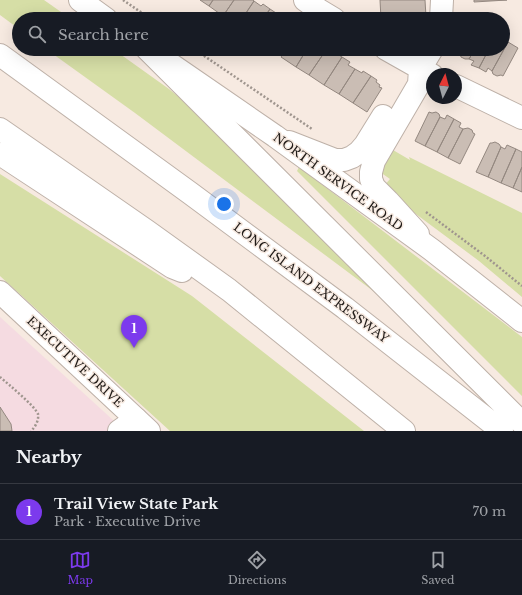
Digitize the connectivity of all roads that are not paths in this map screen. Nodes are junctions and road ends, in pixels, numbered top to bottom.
1 (80, 0) edge
2 (304, 0) edge
3 (442, 0) edge
4 (96, 12) edge
5 (322, 12) edge
6 (441, 12) edge
7 (0, 55) edge
8 (155, 56) edge
9 (158, 56) edge
10 (398, 56) edge
11 (430, 56) edge
12 (427, 68) edge
13 (426, 72) edge
14 (462, 89) edge
15 (522, 118) edge
16 (0, 129) edge
17 (275, 136) junction
18 (0, 154) edge
19 (432, 250) junction
20 (229, 290) junction
21 (0, 292) edge
22 (522, 321) edge
23 (522, 423) edge
24 (134, 427) edge
25 (404, 431) edge
26 (502, 431) edge

1 - 4 main road
2 - 5 main road
3 - 6 main road
7 - 26 main road, LONG ISLAND EXPRESSWAY
8 - 23 main road
9 - 17 main road, NORTH SERVICE ROAD
10 - 13 main road
11 - 12 main road
13 - 17 main road
13 - 19 main road
14 - 15 main road
16 - 20 main road
17 - 19 main road, NORTH SERVICE ROAD
18 - 20 main road
19 - 22 main road, NORTH SERVICE ROAD
20 - 25 main road
21 - 24 main road, EXECUTIVE DRIVE

